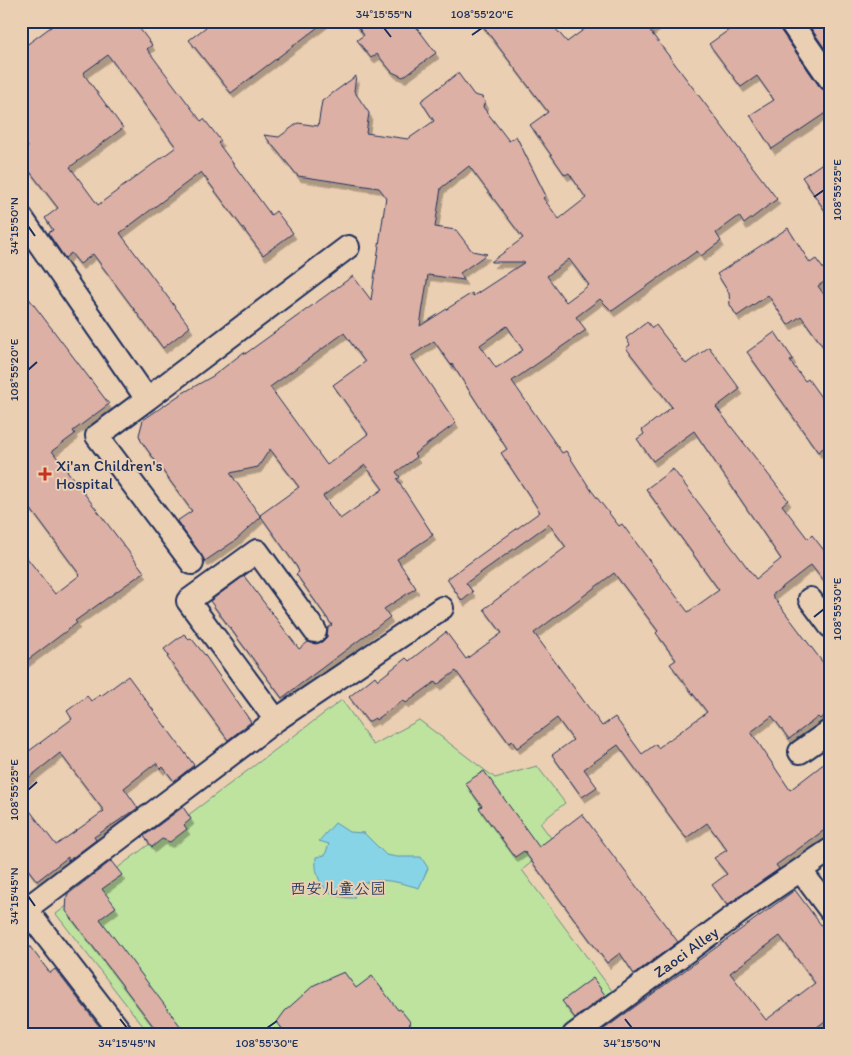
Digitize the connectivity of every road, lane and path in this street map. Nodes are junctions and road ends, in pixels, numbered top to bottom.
1 (790, 21) edge
2 (830, 79) edge
3 (21, 218) edge
4 (348, 247) dead end
5 (147, 399) junction
6 (192, 563) dead end
7 (810, 599) dead end
8 (442, 608) dead end
9 (830, 626) edge
10 (315, 632) dead end
11 (276, 720) junction
12 (830, 731) edge
13 (800, 752) dead end
14 (830, 850) edge
15 (801, 872) junction
16 (24, 906) edge
17 (830, 910) edge
18 (123, 1035) edge
19 (574, 1035) edge

1 - 2 street
3 - 5 street
4 - 5 street
5 - 6 street
7 - 9 street
8 - 11 street
10 - 11 street
11 - 16 street
12 - 13 street
14 - 15 street, Zaoci Alley
15 - 17 street
15 - 19 street, Zaoci Alley
16 - 18 street

